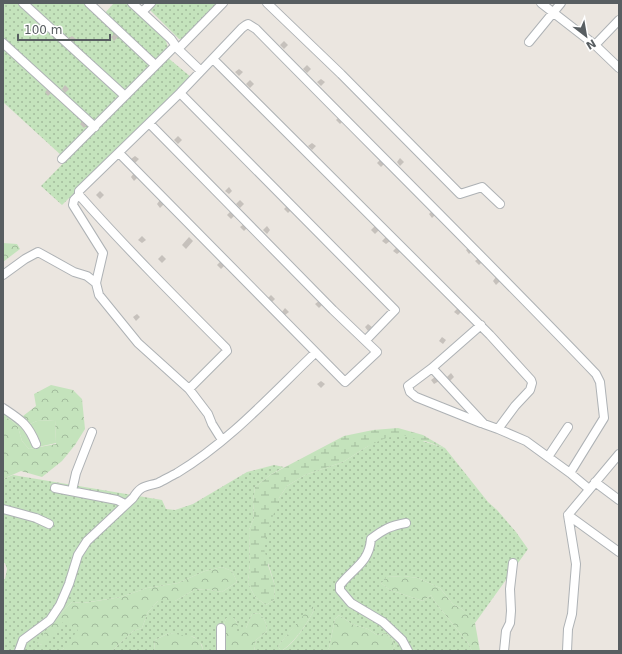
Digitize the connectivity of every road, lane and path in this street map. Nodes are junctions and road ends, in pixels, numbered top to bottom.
1 (23, 3) edge
2 (89, 3) edge
3 (132, 3) edge
4 (151, 3) edge
5 (223, 3) edge
6 (267, 3) edge
7 (541, 3) edge
8 (561, 3) edge
9 (142, 12) junction
10 (553, 12) junction
11 (619, 20) edge
12 (529, 42) dead end
13 (3, 43) edge
14 (594, 45) junction
15 (177, 47) junction
16 (213, 59) junction
17 (155, 65) junction
18 (619, 68) edge
19 (201, 71) junction
20 (180, 93) junction
21 (125, 96) junction
22 (149, 123) junction
23 (95, 127) junction
24 (118, 153) junction
25 (62, 160) dead end
26 (79, 194) junction
27 (500, 204) dead end
28 (3, 275) edge
29 (96, 282) junction
30 (481, 326) junction
31 (366, 340) junction
32 (316, 353) junction
33 (432, 368) junction
34 (189, 389) junction
35 (3, 408) edge
36 (484, 424) junction
37 (568, 427) dead end
38 (498, 429) junction
39 (92, 432) dead end
40 (222, 440) junction
41 (36, 444) dead end
42 (619, 454) edge
43 (548, 457) junction
44 (570, 473) junction
45 (595, 482) junction
46 (55, 488) dead end
47 (589, 489) junction
48 (72, 491) junction
49 (619, 500) edge
50 (125, 504) junction
51 (3, 509) edge
52 (568, 515) junction
53 (406, 523) dead end
54 (49, 524) dead end
55 (619, 552) edge
56 (513, 563) dead end
57 (221, 628) dead end
58 (19, 651) edge
59 (221, 651) edge
60 (408, 651) edge
61 (504, 651) edge
62 (567, 651) edge

1 - 21 lane
2 - 17 lane
3 - 9 lane
4 - 9 lane
5 - 15 lane
6 - 27 lane
7 - 10 lane
8 - 10 lane
9 - 15 lane
10 - 12 lane
10 - 14 lane
11 - 14 lane
13 - 23 lane
14 - 18 lane
15 - 17 lane
15 - 19 lane
16 - 19 lane
16 - 30 lane
16 - 44 lane
17 - 21 lane
19 - 20 lane
20 - 22 lane
20 - 31 lane
21 - 23 lane
22 - 24 lane
22 - 31 lane
23 - 25 lane
24 - 26 lane
24 - 32 lane
26 - 29 lane
26 - 34 lane
28 - 29 lane
29 - 34 lane
30 - 33 lane
30 - 38 lane
31 - 32 lane
32 - 40 lane
33 - 36 lane
33 - 36 lane
34 - 40 lane
35 - 41 lane
36 - 38 lane
37 - 43 lane
38 - 43 lane
39 - 48 lane
40 - 50 lane
42 - 45 lane
43 - 44 lane
44 - 47 lane
45 - 47 lane
45 - 49 lane
46 - 48 lane
47 - 52 lane
48 - 50 lane
50 - 58 lane
51 - 54 lane
52 - 55 lane
52 - 62 lane
53 - 60 lane
56 - 61 lane
57 - 59 lane

